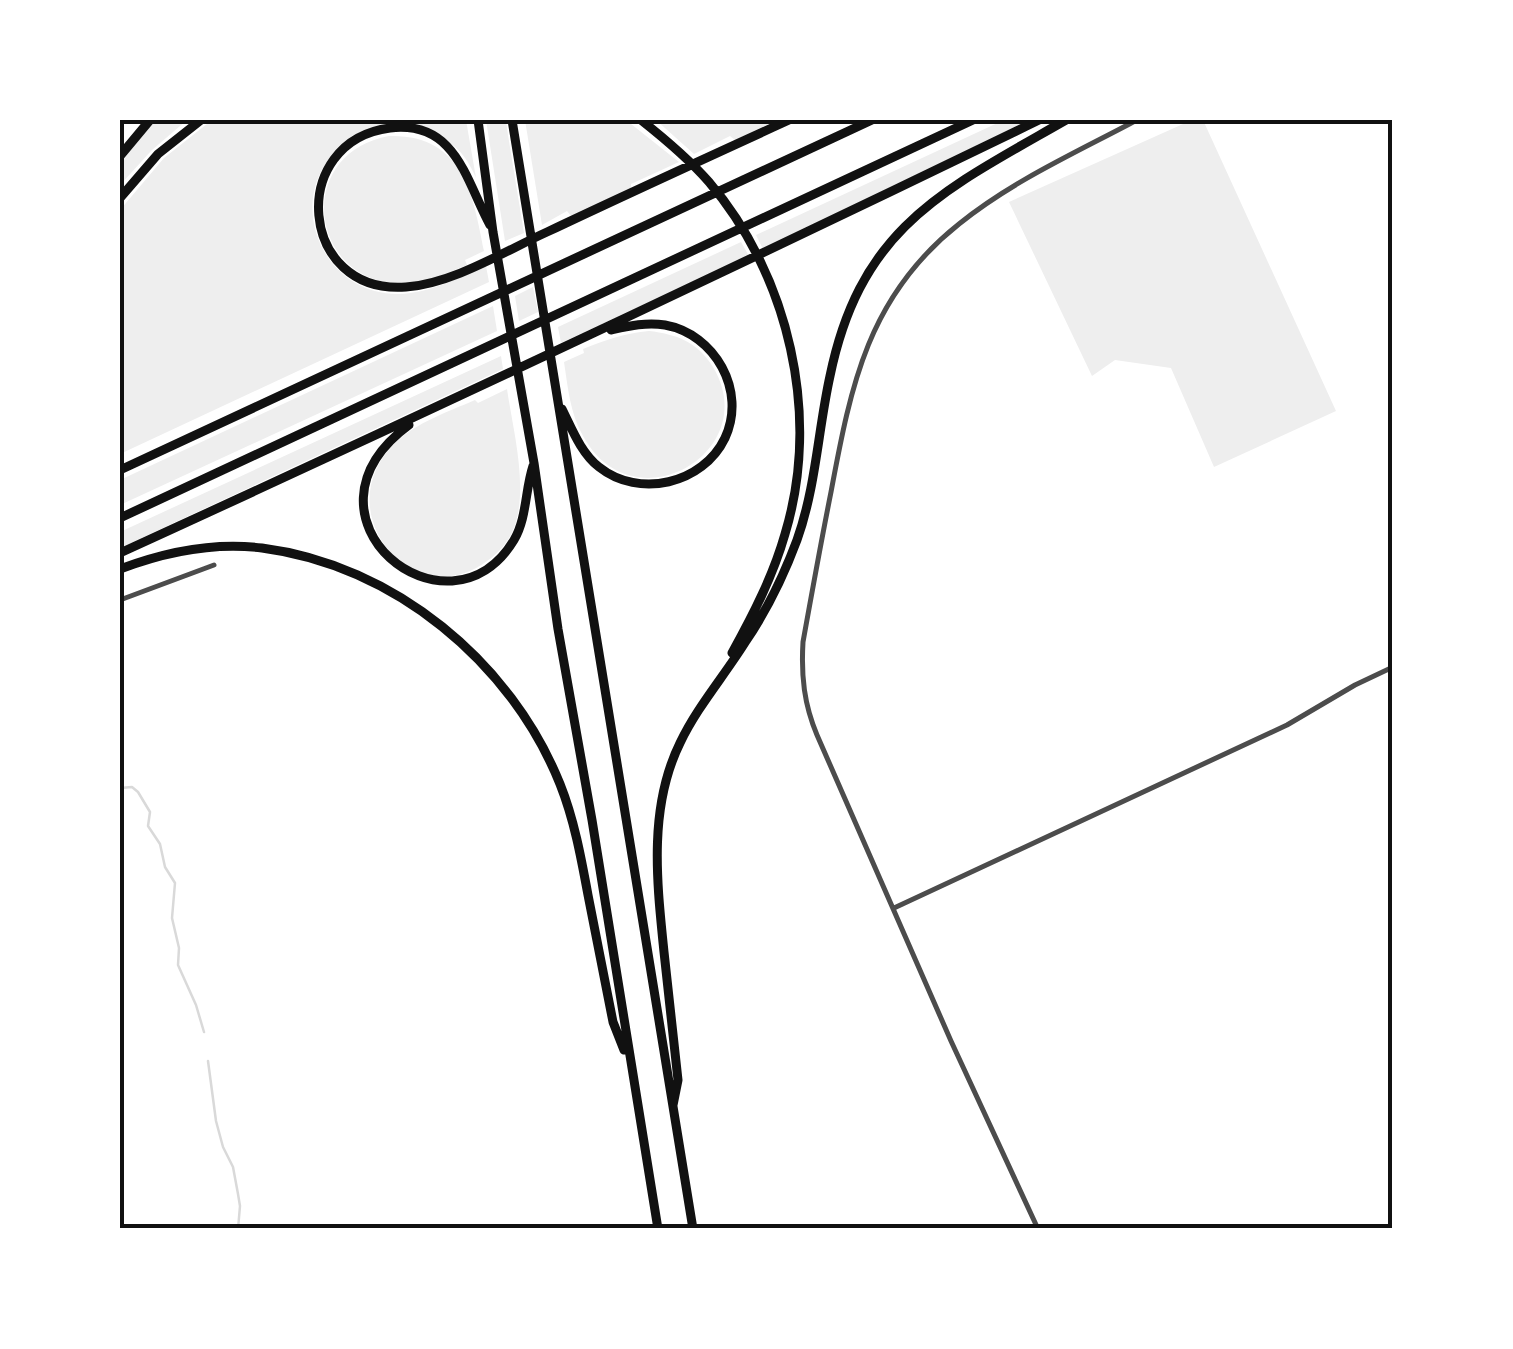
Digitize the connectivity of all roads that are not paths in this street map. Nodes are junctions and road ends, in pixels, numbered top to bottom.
1 (150, 120) edge
2 (201, 120) edge
3 (478, 120) edge
4 (512, 120) edge
5 (641, 120) edge
6 (789, 120) edge
7 (872, 120) edge
8 (973, 120) edge
9 (1039, 120) edge
10 (1066, 120) edge
11 (1137, 120) edge
12 (120, 156) edge
13 (120, 198) edge
14 (493, 232) junction
15 (598, 332) junction
16 (558, 401) junction
17 (426, 414) junction
18 (534, 463) junction
19 (120, 470) edge
20 (120, 518) edge
21 (120, 553) edge
22 (214, 565) dead end
23 (120, 568) edge
24 (120, 600) edge
25 (1393, 667) edge
26 (708, 697) junction
27 (894, 908) junction
28 (630, 1066) junction
29 (673, 1106) junction
30 (658, 1229) edge
31 (693, 1229) edge
32 (1038, 1229) edge

1 - 12 highway
2 - 13 highway
3 - 14 highway
4 - 16 highway
5 - 26 highway
6 - 14 highway
7 - 19 highway
8 - 20 highway
9 - 15 highway
10 - 26 highway
11 - 27 street
14 - 18 highway
15 - 16 highway
15 - 17 highway
16 - 29 highway
17 - 18 highway
17 - 21 highway
18 - 28 highway
22 - 24 street
23 - 28 highway
25 - 27 street
26 - 29 highway
27 - 32 street
28 - 30 highway
29 - 31 highway

